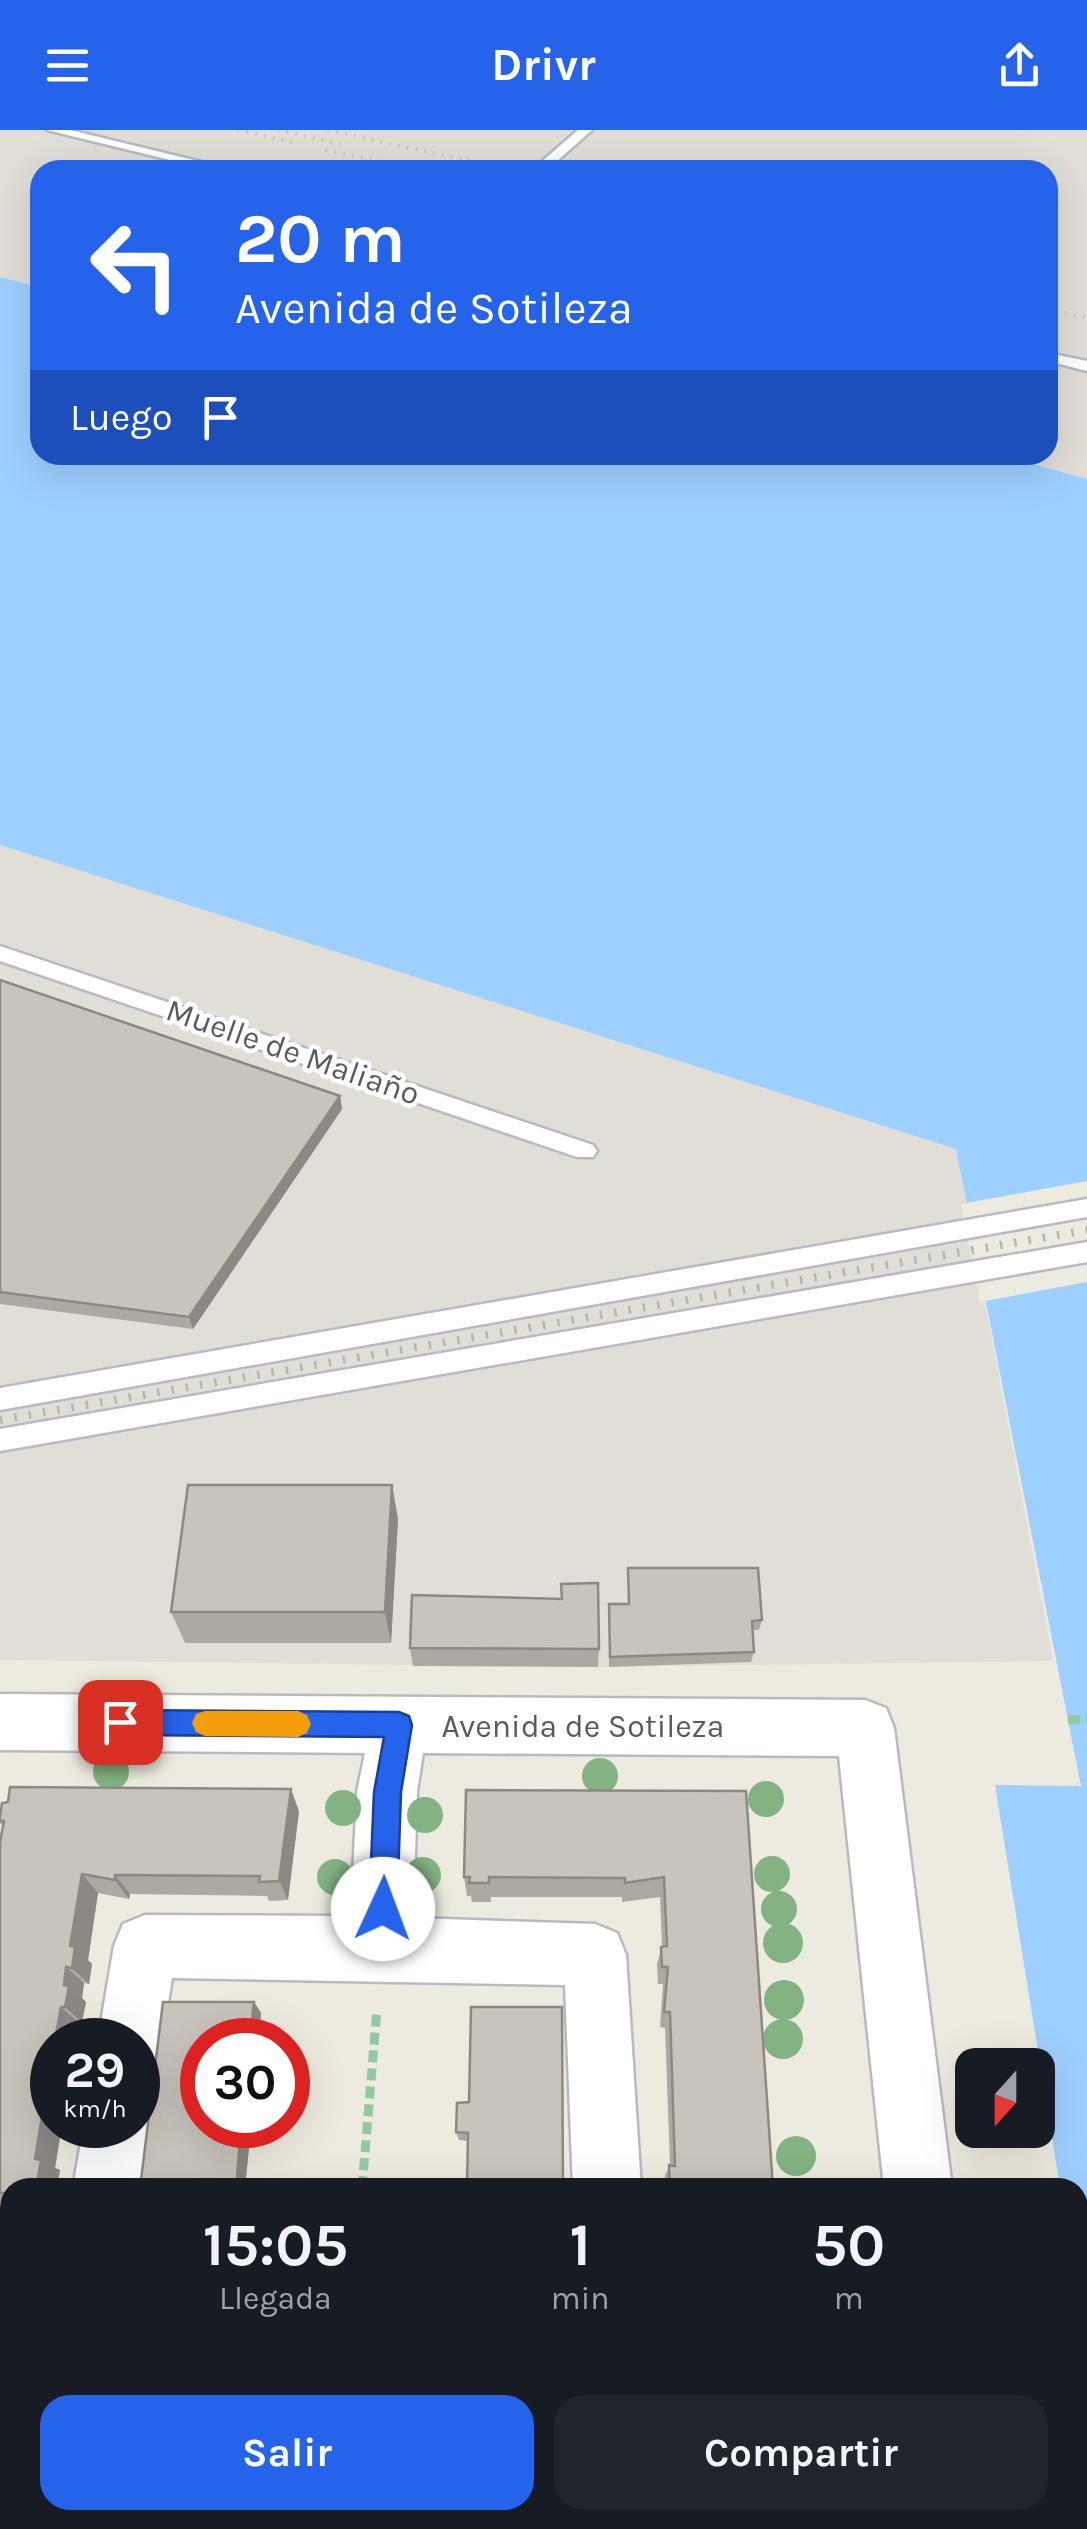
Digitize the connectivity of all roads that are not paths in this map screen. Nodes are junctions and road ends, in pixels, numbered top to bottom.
1 (53, 130) edge
2 (586, 130) edge
3 (184, 160) edge
4 (551, 160) edge
5 (1058, 359) edge
6 (1087, 366) edge
7 (0, 953) edge
8 (585, 1152) dead end
9 (1087, 1208) edge
10 (1087, 1252) edge
11 (0, 1399) edge
12 (0, 1440) edge
13 (0, 1722) edge
14 (399, 1725) junction
15 (382, 1948) junction
16 (134, 2018) edge
17 (113, 2148) edge
18 (109, 2178) edge
19 (607, 2178) edge
20 (917, 2178) edge

1 - 3 lane
2 - 4 lane
5 - 6 lane
7 - 8 lane, Muelle de Maliaño
9 - 11 lane
10 - 12 lane
13 - 14 street, Avenida de Sotileza
14 - 15 street
14 - 20 street, Avenida de Sotileza
15 - 16 street
15 - 19 street
17 - 18 street

